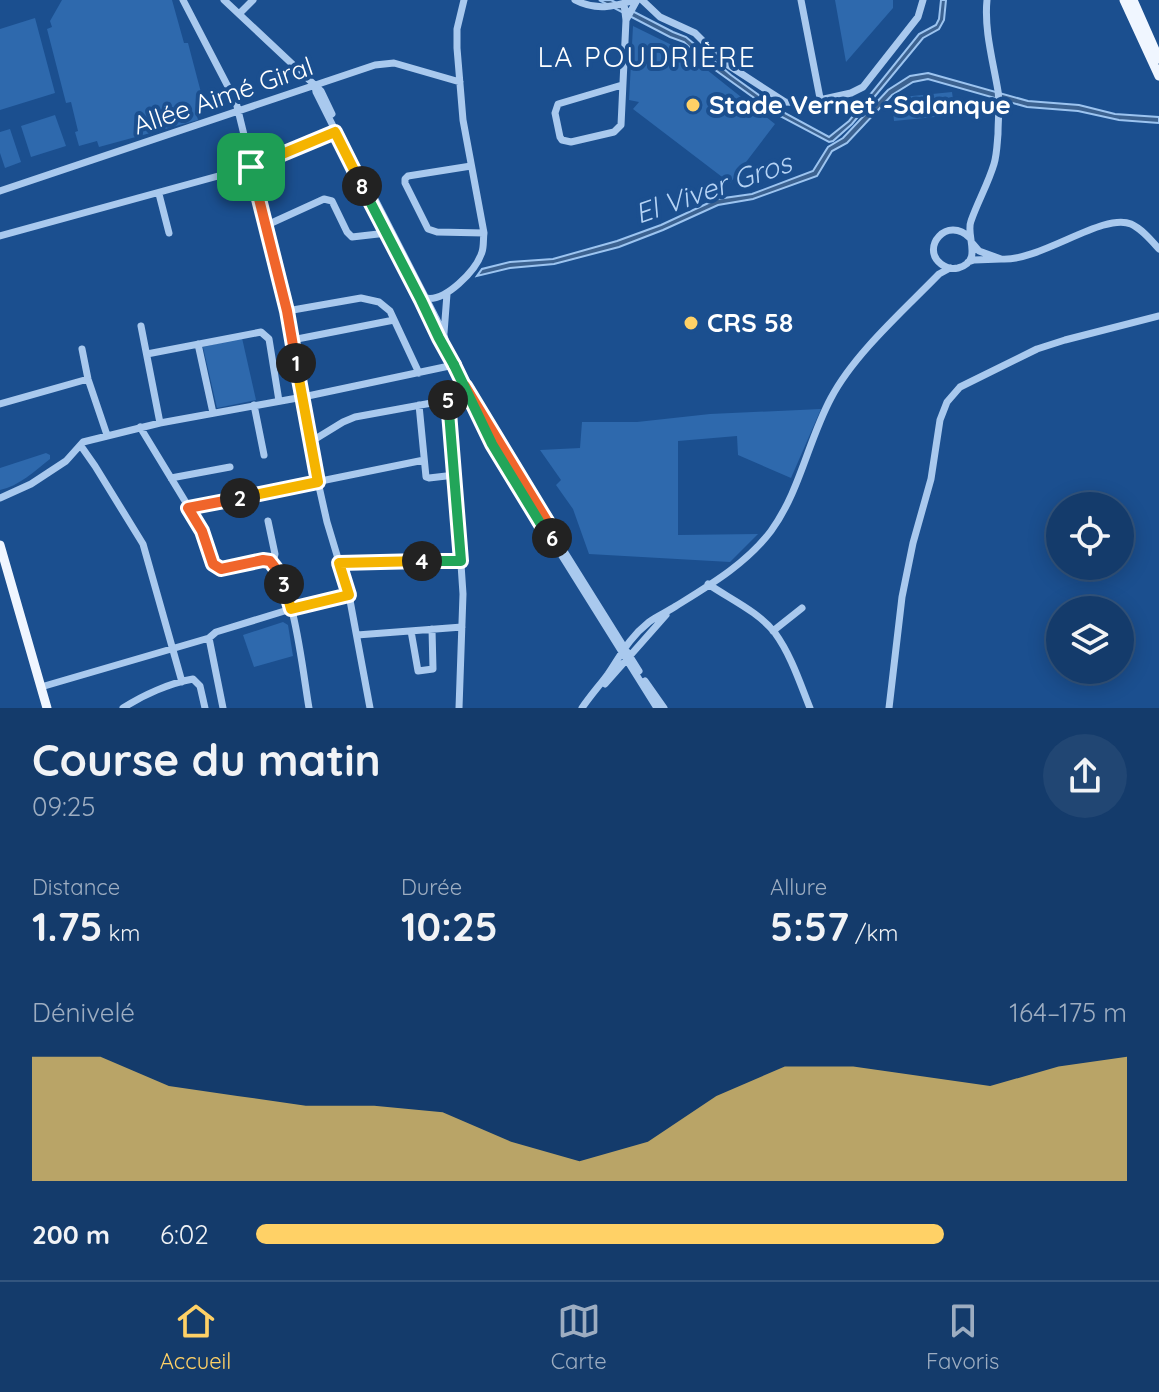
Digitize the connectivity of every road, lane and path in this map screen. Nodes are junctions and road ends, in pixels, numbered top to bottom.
1 (183, 0) edge
2 (224, 0) edge
3 (253, 0) edge
4 (464, 0) edge
5 (575, 0) edge
6 (801, 0) edge
7 (923, 0) edge
8 (987, 0) edge
9 (1124, 0) edge
10 (1133, 0) edge
11 (633, 1) edge
12 (239, 14) junction
13 (626, 20) junction
14 (1159, 59) edge
15 (1159, 76) edge
16 (460, 82) junction
17 (622, 85) junction
18 (315, 86) junction
19 (820, 98) junction
20 (237, 111) junction
21 (335, 132) junction
22 (471, 166) junction
23 (251, 167) junction
24 (0, 191) edge
25 (159, 194) junction
26 (386, 220) junction
27 (969, 224) junction
28 (267, 225) junction
29 (959, 230) junction
30 (169, 233) dead end
31 (388, 233) junction
32 (484, 233) junction
33 (0, 236) edge
34 (971, 240) junction
35 (400, 247) junction
36 (1158, 248) edge
37 (1001, 259) junction
38 (937, 260) junction
39 (968, 262) junction
40 (950, 268) junction
41 (932, 281) junction
42 (445, 298) junction
43 (424, 299) junction
44 (287, 311) junction
45 (432, 316) junction
46 (1159, 316) edge
47 (394, 320) junction
48 (141, 326) dead end
49 (444, 335) junction
50 (292, 340) junction
51 (198, 344) junction
52 (82, 349) dead end
53 (449, 353) junction
54 (147, 354) junction
55 (454, 365) junction
56 (419, 373) junction
57 (88, 379) junction
58 (465, 386) junction
59 (303, 397) junction
60 (448, 400) junction
61 (279, 401) junction
62 (0, 404) edge
63 (254, 405) junction
64 (419, 405) junction
65 (213, 413) junction
66 (160, 423) junction
67 (140, 427) junction
68 (107, 435) junction
69 (312, 441) junction
70 (81, 446) junction
71 (264, 455) dead end
72 (424, 460) junction
73 (230, 467) dead end
74 (455, 475) junction
75 (171, 478) junction
76 (318, 482) junction
77 (0, 498) edge
78 (188, 508) junction
79 (268, 521) dead end
80 (0, 545) edge
81 (461, 561) junction
82 (273, 563) junction
83 (339, 563) junction
84 (708, 584) junction
85 (349, 595) junction
86 (675, 607) junction
87 (802, 608) dead end
88 (291, 609) junction
89 (462, 627) junction
90 (432, 629) junction
91 (411, 631) junction
92 (773, 631) junction
93 (357, 635) junction
94 (209, 638) junction
95 (173, 648) junction
96 (623, 649) junction
97 (629, 658) junction
98 (186, 681) junction
99 (41, 687) junction
100 (595, 693) junction
101 (47, 708) edge
102 (123, 708) edge
103 (205, 708) edge
104 (223, 708) edge
105 (309, 708) edge
106 (370, 708) edge
107 (459, 708) edge
108 (582, 708) edge
109 (657, 708) edge
110 (664, 708) edge
111 (810, 708) edge
112 (889, 708) edge

1 - 20 street
2 - 12 street
3 - 12 street
4 - 16 street
5 - 11 street
6 - 19 street
7 - 19 street
8 - 27 street
9 - 15 main road
10 - 14 main road
11 - 13 street
11 - 13 street
11 - 19 street
12 - 18 street
13 - 17 street
16 - 18 street, Allée Aimé Giral
16 - 22 street
17 - 17 street
18 - 20 street, Allée Aimé Giral
18 - 21 street
18 - 26 street
20 - 23 street
20 - 24 street, Allée Aimé Giral
21 - 23 street
21 - 31 street
22 - 32 street
22 - 32 street
23 - 25 street
23 - 28 street
25 - 30 street
25 - 33 street
26 - 31 street
26 - 35 street
27 - 29 street
27 - 34 street
28 - 31 street
28 - 44 street
29 - 34 street
29 - 38 street
31 - 35 street
31 - 43 street
32 - 42 street
34 - 37 street
34 - 39 street
35 - 43 street
36 - 37 street
37 - 39 street
38 - 40 street
38 - 41 street
39 - 40 street
40 - 41 street
41 - 84 street
42 - 43 street
42 - 45 street
42 - 49 street
43 - 45 street
44 - 47 street
44 - 50 street
45 - 49 street
45 - 53 street
46 - 112 street
47 - 50 street
47 - 56 street
48 - 54 street
49 - 53 street
50 - 59 street
51 - 54 street
51 - 61 street
51 - 65 street
52 - 57 street
53 - 55 street
54 - 66 street
55 - 56 street
55 - 58 street
56 - 59 street
57 - 62 street
57 - 68 street
58 - 60 street
58 - 96 street
59 - 61 street
59 - 69 street
60 - 64 street
60 - 74 street
61 - 63 street
63 - 65 street
63 - 71 street
64 - 69 street
64 - 72 street
65 - 66 street
66 - 67 street
67 - 68 street
67 - 75 street
68 - 70 street
69 - 76 street
70 - 77 street
70 - 95 street
72 - 74 street
72 - 76 street
73 - 75 street
74 - 81 street
75 - 78 street
76 - 78 street
76 - 83 street
78 - 82 street
79 - 82 street
80 - 99 main road
81 - 83 street
81 - 89 street
82 - 88 street
83 - 85 street
84 - 86 street
84 - 92 street
85 - 88 street
85 - 93 street
86 - 96 street
86 - 97 street
87 - 92 street
88 - 94 street
88 - 105 street
89 - 90 street
89 - 107 street
90 - 91 street
90 - 91 street
91 - 93 street
92 - 111 street
93 - 106 street
94 - 95 street
94 - 104 street
95 - 98 street
95 - 99 street
96 - 97 street
96 - 100 street
97 - 100 street
97 - 109 street
97 - 110 street
98 - 102 street
98 - 103 street
99 - 101 main road
100 - 108 street

